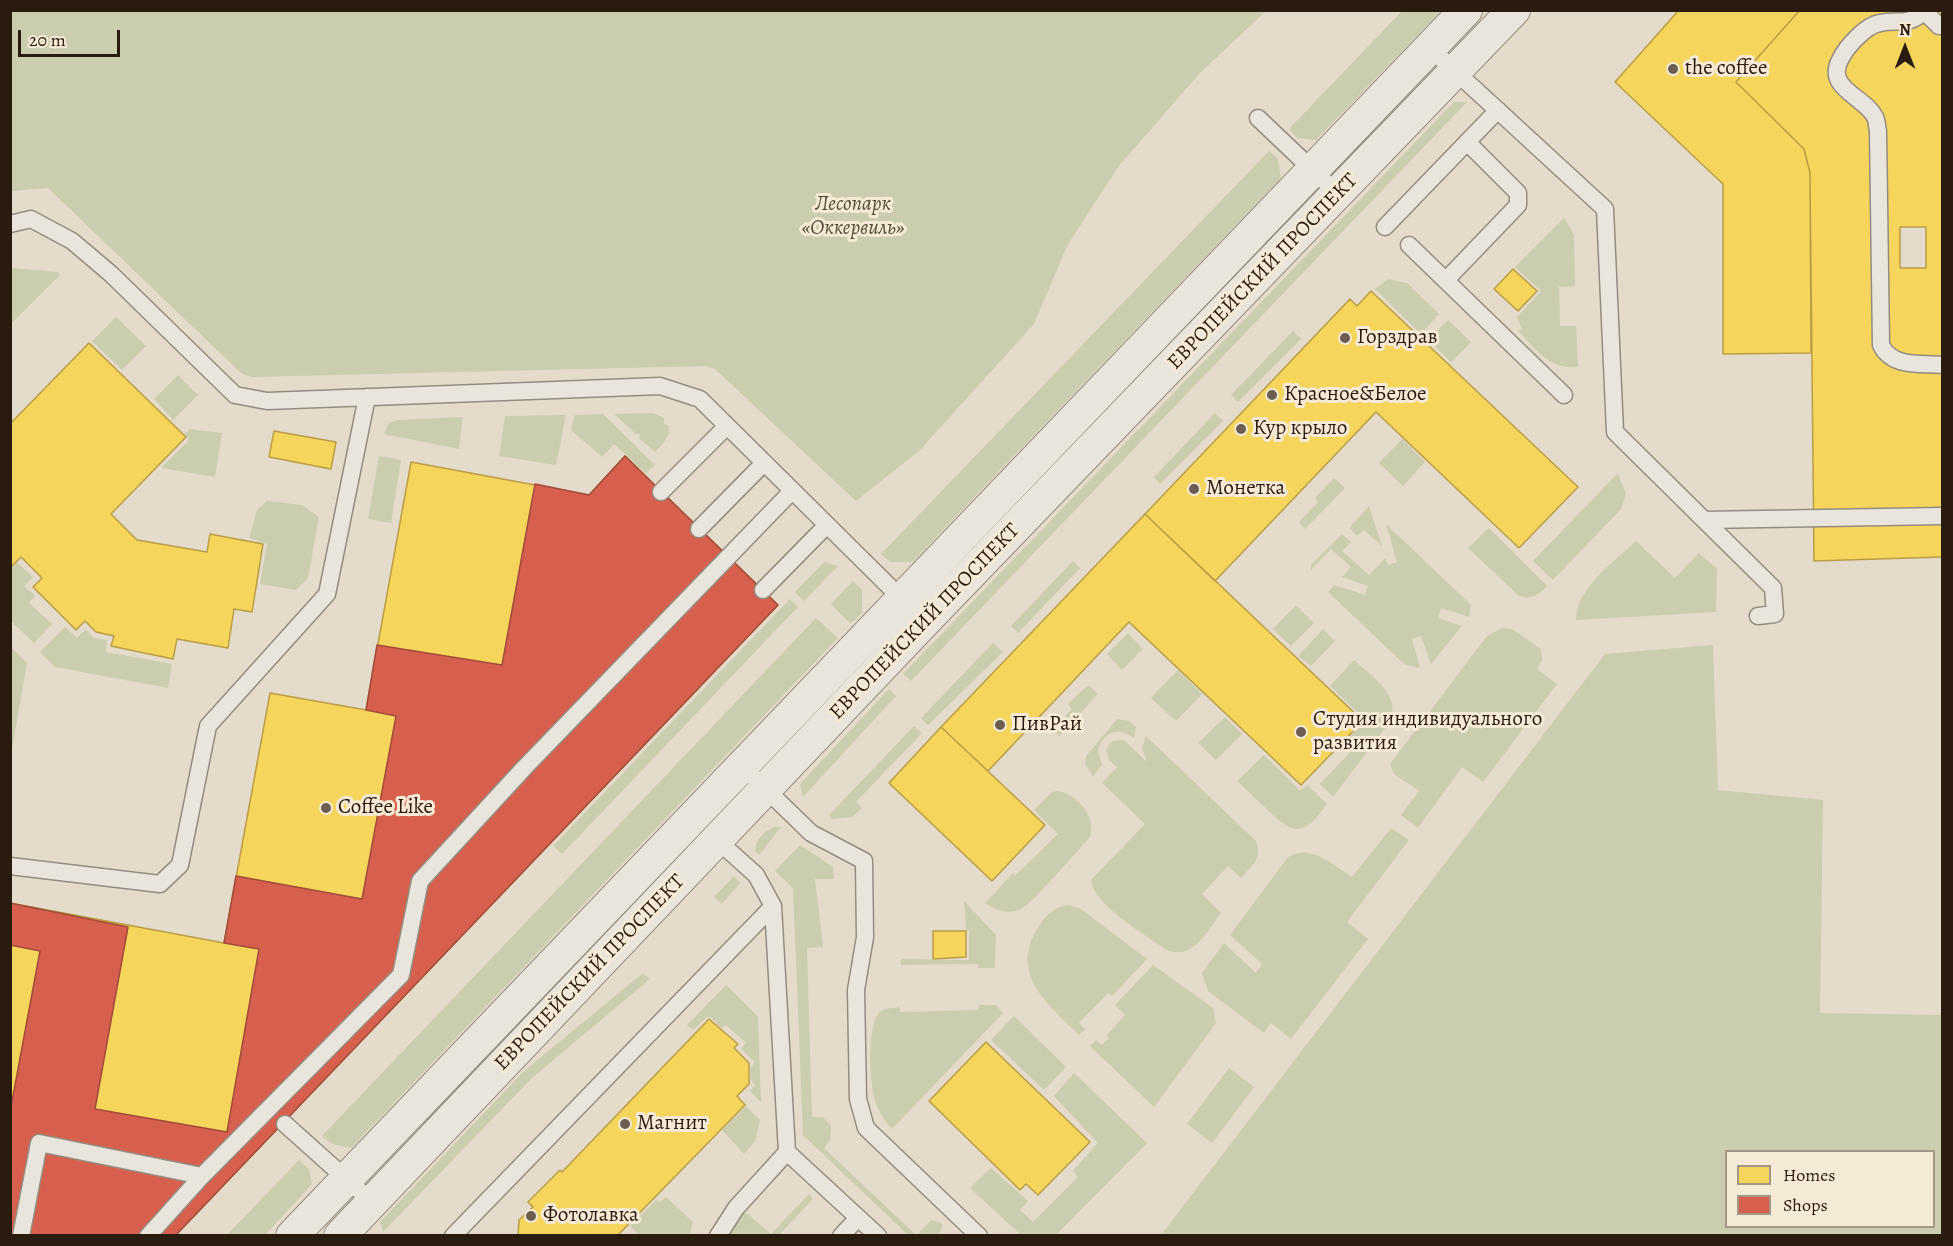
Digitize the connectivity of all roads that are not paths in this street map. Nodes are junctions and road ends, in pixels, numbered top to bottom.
1 (1466, 10) edge
2 (1514, 10) edge
3 (1923, 12) edge
4 (1942, 26) edge
5 (1431, 48) junction
6 (1456, 71) junction
7 (1498, 110) junction
8 (1258, 118) dead end
9 (1467, 142) junction
10 (1314, 171) junction
11 (1338, 194) junction
12 (10, 224) edge
13 (1385, 227) dead end
14 (1409, 245) dead end
15 (1446, 280) junction
16 (1942, 365) edge
17 (1564, 395) dead end
18 (367, 397) junction
19 (727, 426) junction
20 (763, 464) junction
21 (661, 492) dead end
22 (791, 492) junction
23 (1942, 516) edge
24 (1704, 520) junction
25 (826, 526) junction
26 (699, 529) dead end
27 (764, 590) dead end
28 (901, 598) junction
29 (1758, 616) dead end
30 (925, 621) junction
31 (741, 765) junction
32 (765, 789) junction
33 (717, 840) junction
34 (10, 866) edge
35 (773, 906) junction
36 (285, 1124) dead end
37 (787, 1152) junction
38 (202, 1176) junction
39 (347, 1179) junction
40 (372, 1202) junction
41 (858, 1218) junction
42 (337, 1224) edge
43 (21, 1236) edge
44 (148, 1236) edge
45 (292, 1236) edge
46 (453, 1236) edge
47 (718, 1236) edge
48 (841, 1236) edge
49 (878, 1236) edge
50 (979, 1236) edge

1 - 5 street, ЕВРОПЕЙСКИЙ ПРОСПЕКТ
2 - 6 street, ЕВРОПЕЙСКИЙ ПРОСПЕКТ
3 - 4 lane
3 - 16 lane
5 - 6 lane
5 - 10 street, ЕВРОПЕЙСКИЙ ПРОСПЕКТ
6 - 7 lane
6 - 11 street, ЕВРОПЕЙСКИЙ ПРОСПЕКТ
7 - 9 lane
7 - 24 lane
8 - 10 lane
9 - 13 lane
9 - 15 lane
10 - 11 lane
10 - 28 street, ЕВРОПЕЙСКИЙ ПРОСПЕКТ
11 - 30 street, ЕВРОПЕЙСКИЙ ПРОСПЕКТ
12 - 18 lane
14 - 15 lane
15 - 17 lane
18 - 19 lane
18 - 34 lane
19 - 20 lane
19 - 21 lane
20 - 22 lane
20 - 26 lane
22 - 25 lane
22 - 38 lane
23 - 24 lane
24 - 29 lane
25 - 27 lane
25 - 28 lane
28 - 30 lane
28 - 31 street, ЕВРОПЕЙСКИЙ ПРОСПЕКТ
30 - 32 street, ЕВРОПЕЙСКИЙ ПРОСПЕКТ
31 - 32 lane
31 - 39 street, ЕВРОПЕЙСКИЙ ПРОСПЕКТ
32 - 33 street, ЕВРОПЕЙСКИЙ ПРОСПЕКТ
32 - 50 lane
33 - 35 lane
33 - 40 street, ЕВРОПЕЙСКИЙ ПРОСПЕКТ
35 - 37 lane
35 - 46 lane
36 - 39 lane
37 - 41 lane
37 - 47 lane
38 - 43 lane
38 - 44 lane
39 - 40 lane
39 - 42 street, ЕВРОПЕЙСКИЙ ПРОСПЕКТ
40 - 42 street, ЕВРОПЕЙСКИЙ ПРОСПЕКТ
41 - 48 lane
41 - 49 lane
42 - 45 street, ЕВРОПЕЙСКИЙ ПРОСПЕКТ

